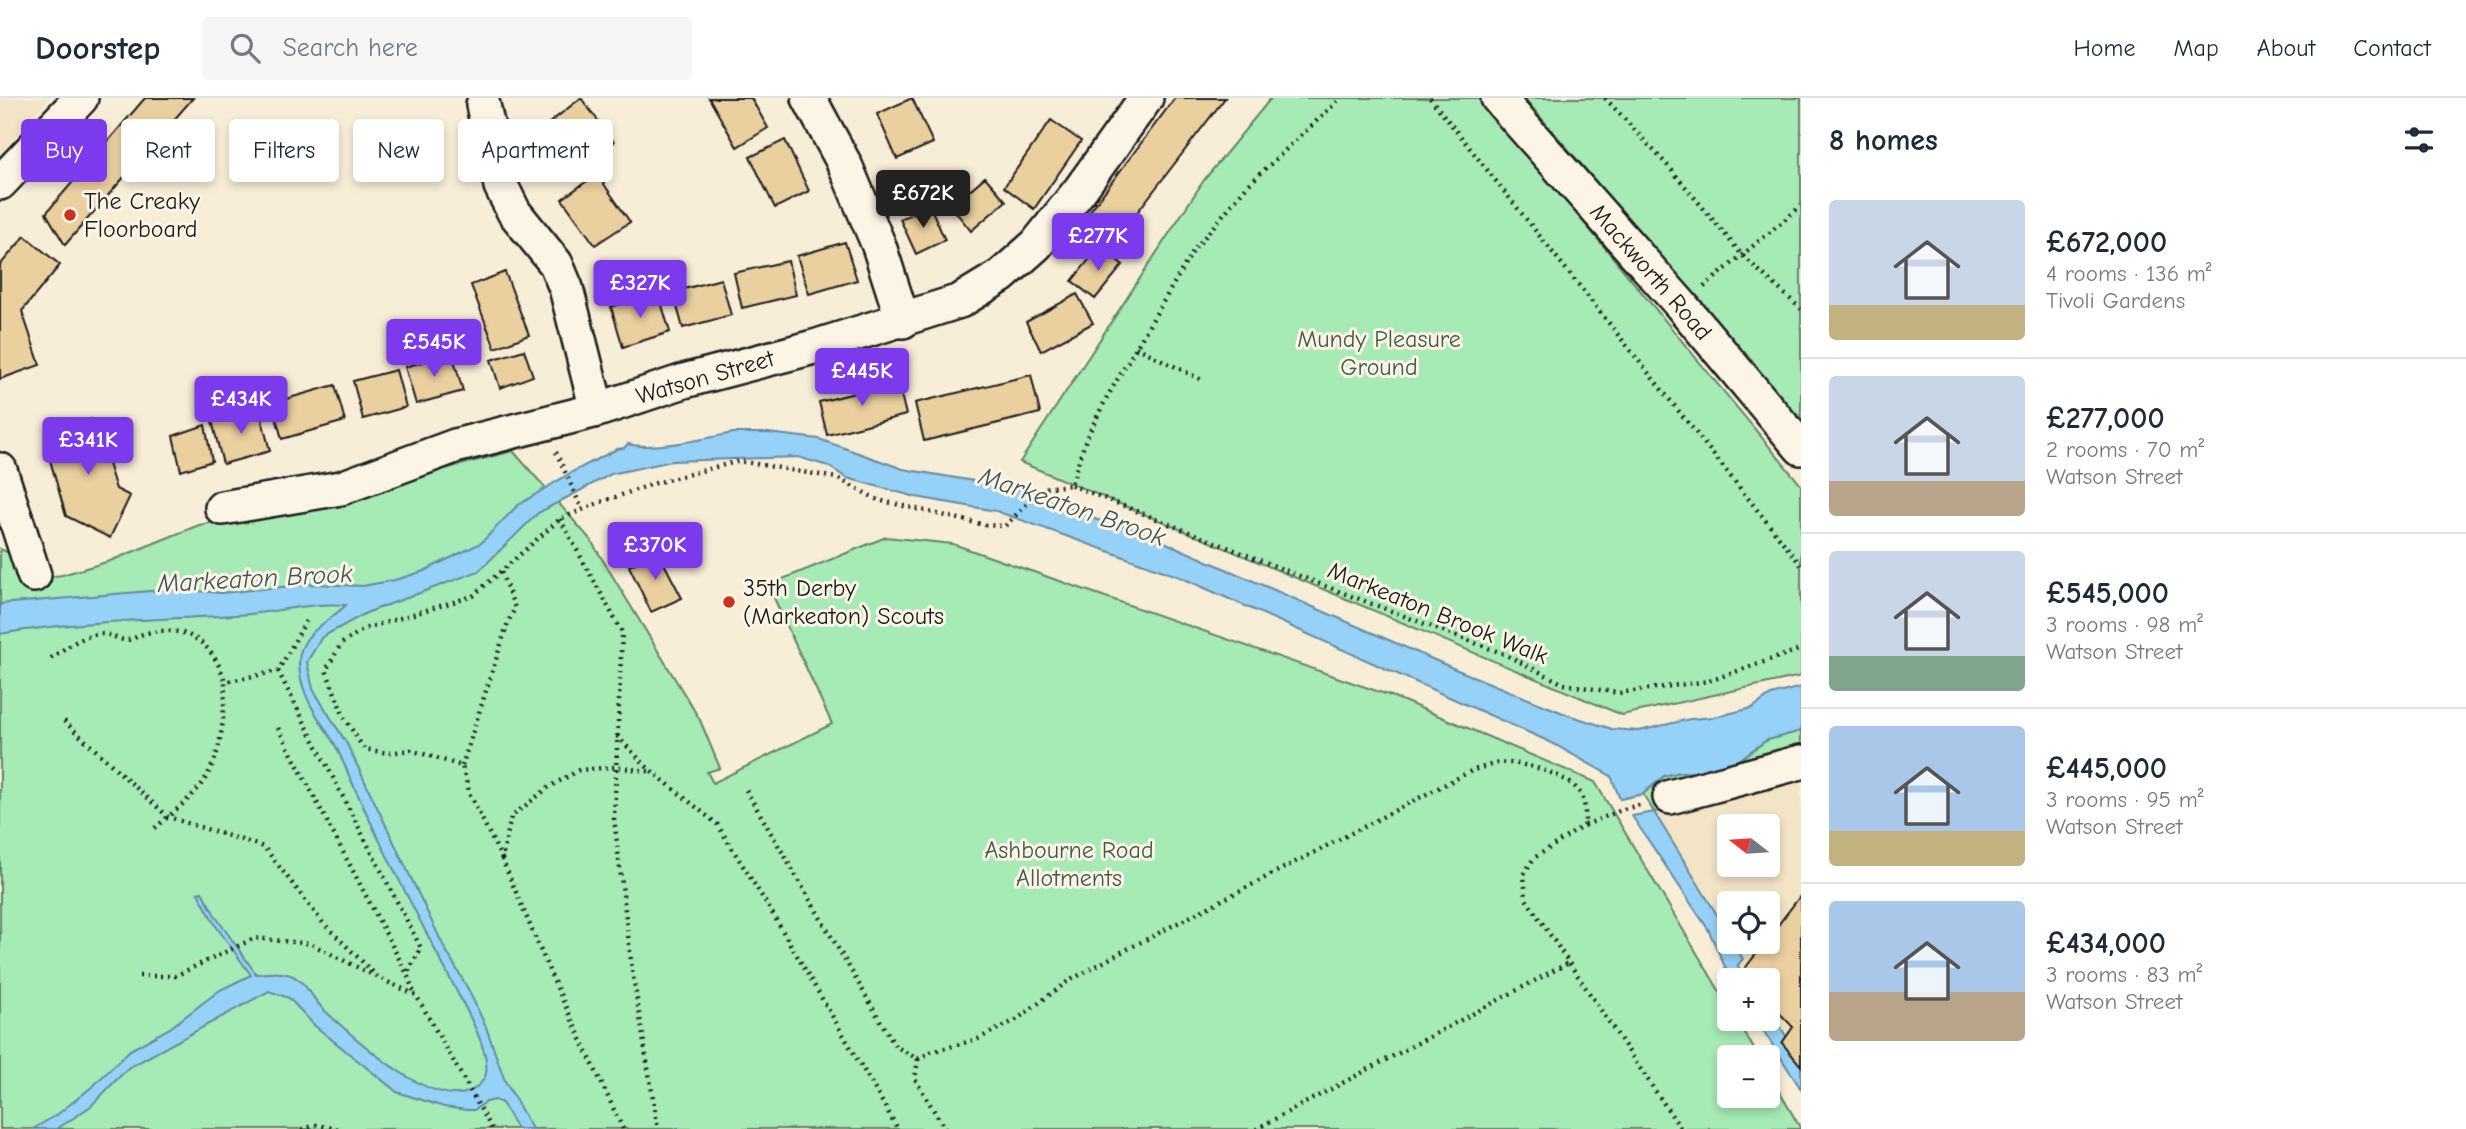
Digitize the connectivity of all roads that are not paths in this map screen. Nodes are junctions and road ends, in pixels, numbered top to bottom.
1 (81, 98) edge
2 (809, 98) edge
3 (1146, 98) edge
4 (1498, 98) edge
5 (483, 105) dead end
6 (0, 183) edge
7 (903, 321) junction
8 (597, 410) junction
9 (1801, 448) edge
10 (0, 470) edge
11 (222, 509) dead end
12 (34, 575) dead end
13 (1801, 762) edge
14 (1670, 797) road end

1 - 6 street
2 - 7 street
3 - 7 street, Watson Street
4 - 9 street, Mackworth Road
5 - 8 street
7 - 8 street, Watson Street
8 - 11 street, Watson Street
10 - 12 street
13 - 14 street

